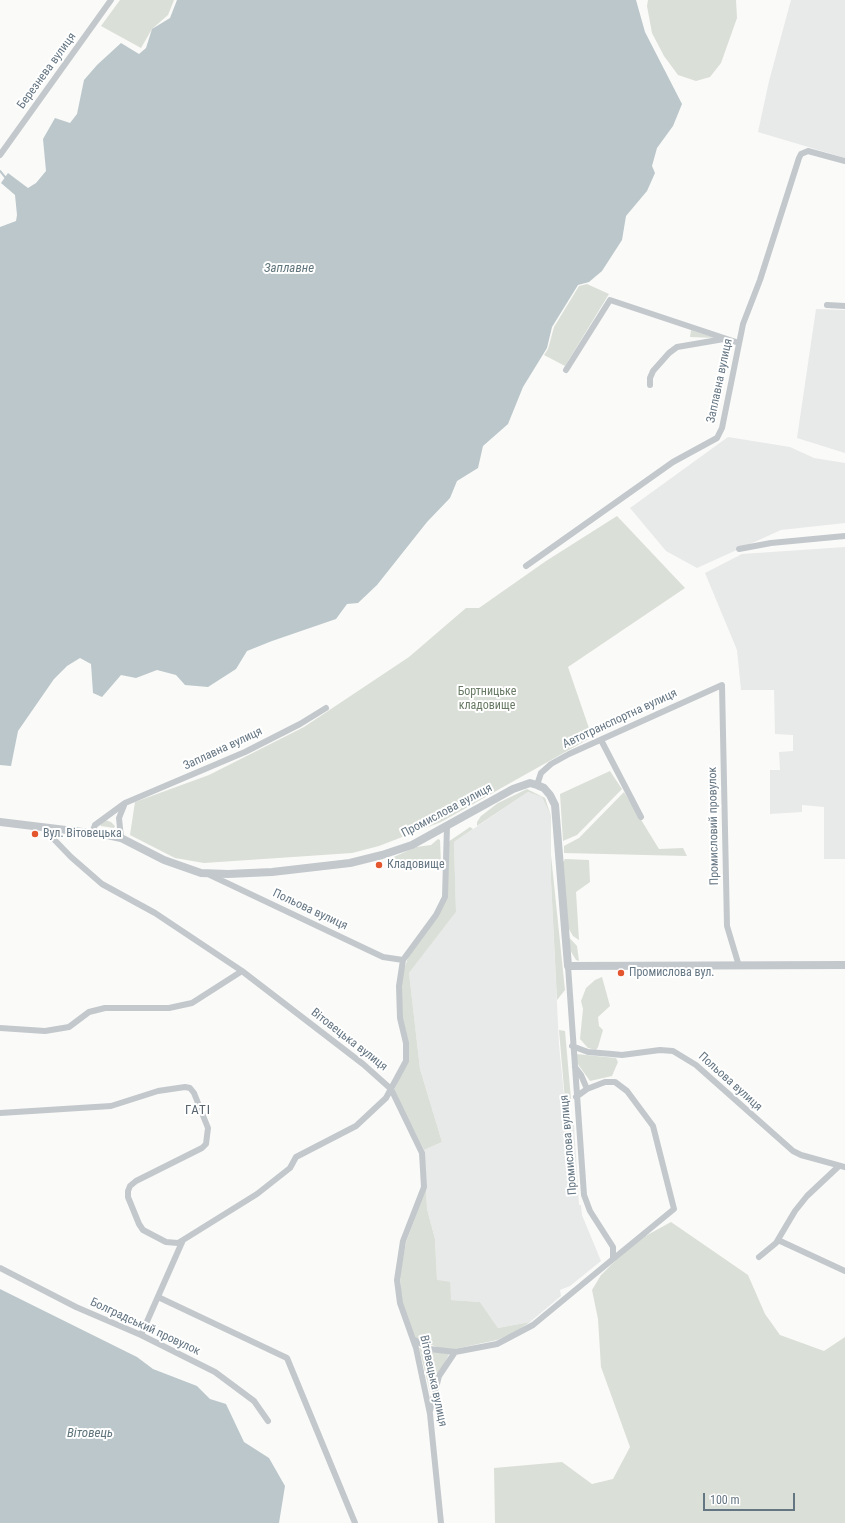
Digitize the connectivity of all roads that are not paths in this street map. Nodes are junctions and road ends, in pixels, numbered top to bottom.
1 (111, 0) edge
2 (0, 156) edge
3 (845, 161) edge
4 (827, 305) dead end
5 (845, 306) edge
6 (726, 339) junction
7 (739, 343) junction
8 (566, 370) dead end
9 (650, 385) dead end
10 (845, 536) edge
11 (739, 549) dead end
12 (526, 566) dead end
13 (722, 685) joint
14 (326, 708) dead end
15 (601, 740) junction
16 (537, 785) junction
17 (126, 803) junction
18 (641, 816) dead end
19 (0, 822) edge
20 (447, 826) junction
21 (43, 828) junction
22 (92, 833) junction
23 (121, 838) junction
24 (209, 874) junction
25 (403, 960) junction
26 (845, 965) edge
27 (568, 966) junction
28 (739, 966) junction
29 (242, 971) junction
30 (0, 1028) edge
31 (572, 1046) junction
32 (574, 1067) junction
33 (391, 1089) junction
34 (586, 1089) junction
35 (576, 1096) junction
36 (0, 1113) edge
37 (843, 1166) edge
38 (183, 1240) junction
39 (778, 1240) junction
40 (759, 1257) dead end
41 (612, 1259) junction
42 (0, 1268) edge
43 (845, 1271) edge
44 (158, 1297) junction
45 (141, 1335) junction
46 (412, 1338) junction
47 (455, 1352) junction
48 (430, 1414) junction
49 (268, 1421) dead end
50 (355, 1523) edge
51 (441, 1523) edge

1 - 2 street, Березнева вулиця
3 - 7 street, Заплавна вулиця
4 - 5 street
6 - 7 street
6 - 8 street
6 - 9 street
7 - 12 street, Заплавна вулиця
10 - 11 street
13 - 15 street, Автотранспортна вулиця
13 - 28 street, Промисловий провулок
14 - 17 street, Заплавна вулиця
15 - 16 street, Автотранспортна вулиця
15 - 18 street
16 - 20 street, Промислова вулиця
16 - 27 street, Промислова вулиця
17 - 22 street, Заплавна вулиця
17 - 23 street
19 - 21 street
20 - 24 street, Промислова вулиця
20 - 25 street
21 - 22 street, Промислова вулиця
21 - 29 street, Вітовецька вулиця
22 - 23 street, Промислова вулиця
23 - 24 street, Промислова вулиця
24 - 25 street, Польова вулиця
25 - 33 street
26 - 28 street
27 - 28 street
27 - 31 street, Промислова вулиця
29 - 30 street
29 - 33 street, Вітовецька вулиця
31 - 32 street, Промислова вулиця
31 - 37 street, Польова вулиця
32 - 34 street
32 - 35 street, Промислова вулиця
33 - 38 street
33 - 46 street, Вітовецька вулиця
34 - 35 street
34 - 41 street
35 - 41 street, Промислова вулиця
36 - 38 street
37 - 39 street, Польова вулиця
38 - 44 street
39 - 40 street, Польова вулиця
39 - 43 street
41 - 47 street
42 - 45 street, Болградський провулок
44 - 45 street
44 - 50 street
45 - 49 street, Болградський провулок
46 - 47 street
46 - 48 street, Вітовецька вулиця
47 - 48 street
48 - 51 street, Вітовецька вулиця

